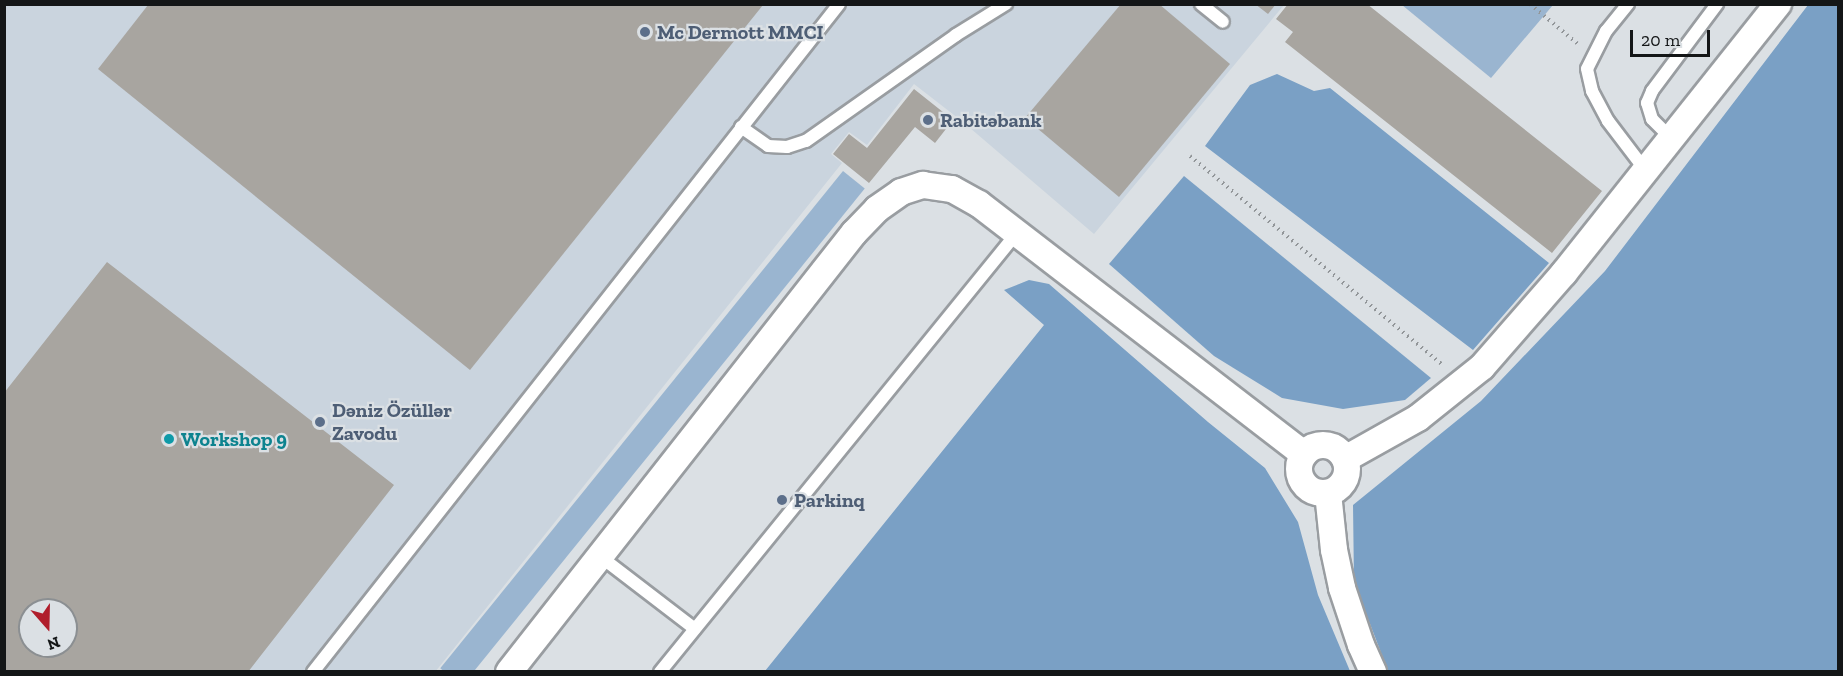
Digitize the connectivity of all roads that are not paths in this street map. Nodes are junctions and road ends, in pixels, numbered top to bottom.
1 (839, 4) edge
2 (1005, 4) edge
3 (1201, 4) edge
4 (1628, 4) edge
5 (1717, 4) edge
6 (1778, 4) edge
7 (1224, 22) dead end
8 (741, 127) junction
9 (1671, 138) junction
10 (1646, 171) junction
11 (1016, 234) junction
12 (1304, 454) junction
13 (1345, 459) junction
14 (1328, 493) junction
15 (602, 557) junction
16 (695, 629) junction
17 (313, 672) edge
18 (509, 672) edge
19 (660, 672) edge
20 (1373, 672) edge

1 - 8 lane
2 - 8 lane
3 - 7 lane
4 - 10 lane
5 - 9 lane
6 - 9 street
8 - 17 lane
9 - 10 street
10 - 13 street
11 - 12 street
11 - 15 street
11 - 16 lane
12 - 13 street
12 - 14 street
13 - 14 street
14 - 20 street
15 - 16 lane
15 - 18 street
16 - 19 lane

